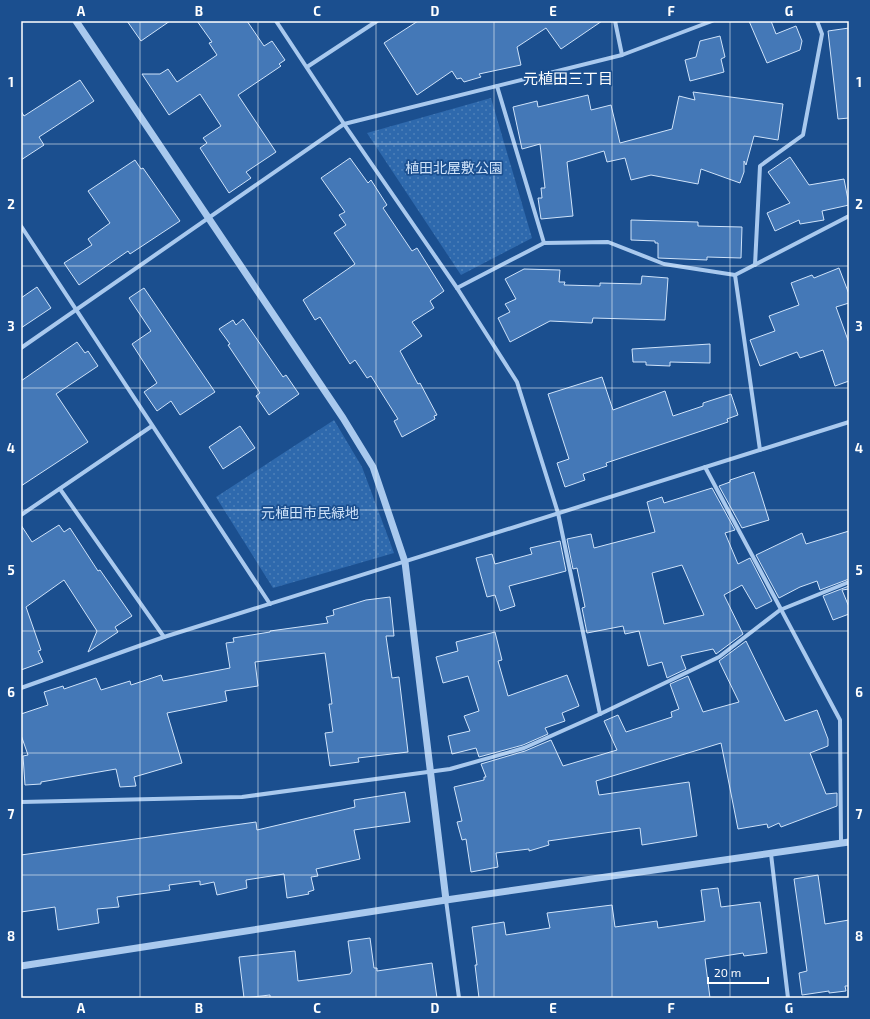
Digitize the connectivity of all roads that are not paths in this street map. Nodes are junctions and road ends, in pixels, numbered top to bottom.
1 (76, 21) edge
2 (276, 21) edge
3 (377, 21) edge
4 (616, 21) edge
5 (712, 21) edge
6 (817, 21) edge
7 (622, 55) junction
8 (307, 67) junction
9 (497, 86) junction
10 (344, 124) junction
11 (849, 216) edge
12 (208, 218) junction
13 (21, 226) edge
14 (544, 243) junction
15 (755, 265) junction
16 (735, 276) junction
17 (456, 288) junction
18 (76, 310) junction
19 (21, 348) edge
20 (849, 422) edge
21 (152, 426) junction
22 (760, 450) junction
23 (705, 467) junction
24 (60, 489) junction
25 (558, 513) junction
26 (21, 515) edge
27 (406, 562) junction
28 (849, 582) edge
29 (270, 604) junction
30 (780, 610) junction
31 (164, 637) junction
32 (21, 688) edge
33 (600, 714) junction
34 (431, 772) junction
35 (21, 802) edge
36 (845, 842) edge
37 (771, 854) junction
38 (446, 900) junction
39 (21, 966) edge
40 (459, 998) edge
41 (788, 998) edge

1 - 12 street
2 - 8 street
3 - 8 street
4 - 7 street
5 - 7 street
6 - 15 street
7 - 9 street
8 - 10 street
9 - 10 street
9 - 14 street
10 - 12 street
10 - 17 street
11 - 15 street
12 - 18 street
12 - 27 street
13 - 18 street
14 - 16 street
14 - 17 street
15 - 16 street
16 - 22 street
17 - 25 street
18 - 19 street
18 - 21 street
20 - 22 street
21 - 24 street
21 - 29 street
22 - 23 street
23 - 25 street
23 - 30 street
24 - 26 street
24 - 31 street
25 - 27 street
25 - 33 street
27 - 29 street
27 - 34 street
28 - 30 street
29 - 31 street
30 - 33 street
30 - 36 street
31 - 32 street
33 - 34 street
34 - 35 street
34 - 38 street
36 - 37 street
37 - 38 street
37 - 41 street
38 - 39 street
38 - 40 street

